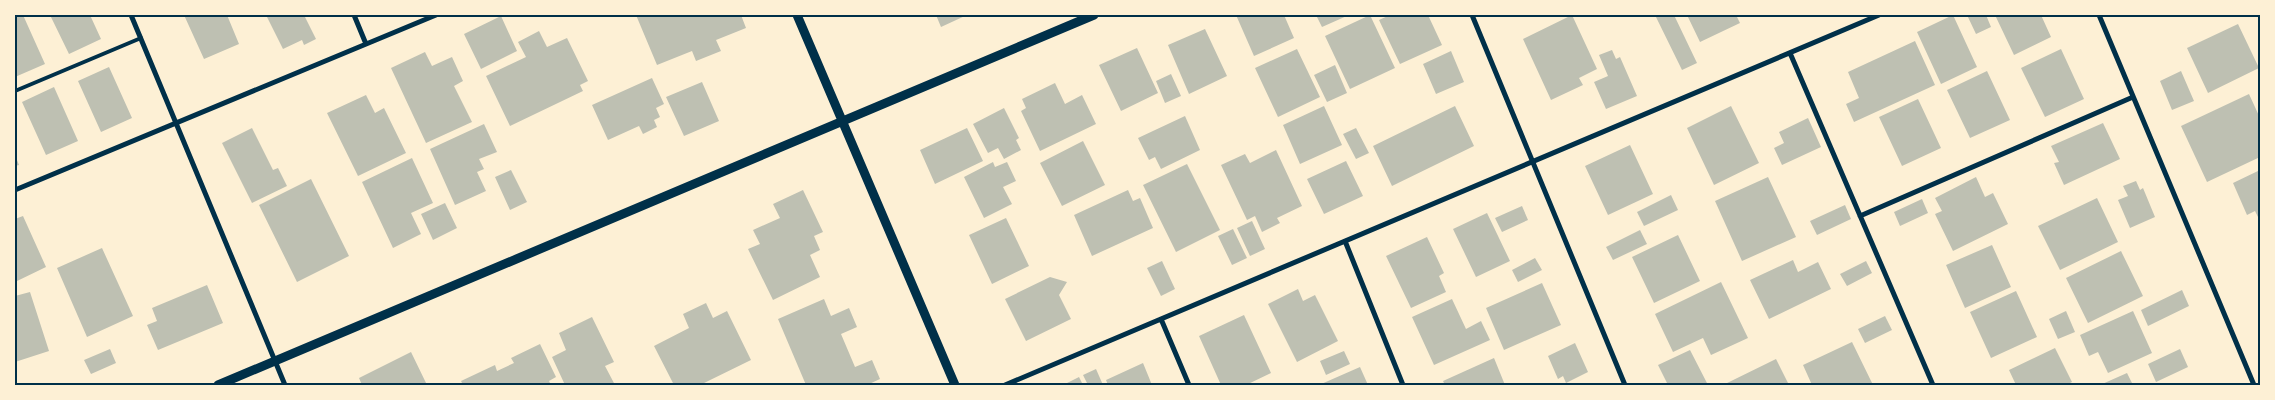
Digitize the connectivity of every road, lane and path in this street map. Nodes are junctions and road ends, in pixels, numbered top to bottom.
1 (132, 15) edge
2 (354, 15) edge
3 (436, 15) edge
4 (797, 15) edge
5 (1094, 15) edge
6 (1472, 15) edge
7 (1879, 15) edge
8 (2099, 15) edge
9 (141, 38) junction
10 (366, 44) junction
11 (1790, 53) junction
12 (15, 91) edge
13 (2133, 97) junction
14 (843, 120) junction
15 (177, 123) junction
16 (1531, 162) junction
17 (15, 190) edge
18 (1860, 216) junction
19 (1345, 241) junction
20 (1161, 318) junction
21 (275, 361) junction
22 (218, 385) edge
23 (285, 385) edge
24 (955, 385) edge
25 (1005, 385) edge
26 (1189, 385) edge
27 (1404, 385) edge
28 (1625, 385) edge
29 (1933, 385) edge
30 (2254, 385) edge

1 - 9 street
2 - 10 street
3 - 10 street
4 - 14 street
5 - 14 street
6 - 16 street
7 - 11 street
8 - 13 street
9 - 12 lane
9 - 15 street
10 - 15 street
11 - 16 street
11 - 18 street
13 - 18 street
13 - 30 street
14 - 21 street
14 - 24 street
15 - 17 street
15 - 21 street
16 - 19 street
16 - 28 street
18 - 29 street
19 - 20 street
19 - 27 street
20 - 25 street
20 - 26 street
21 - 22 street
21 - 23 street

